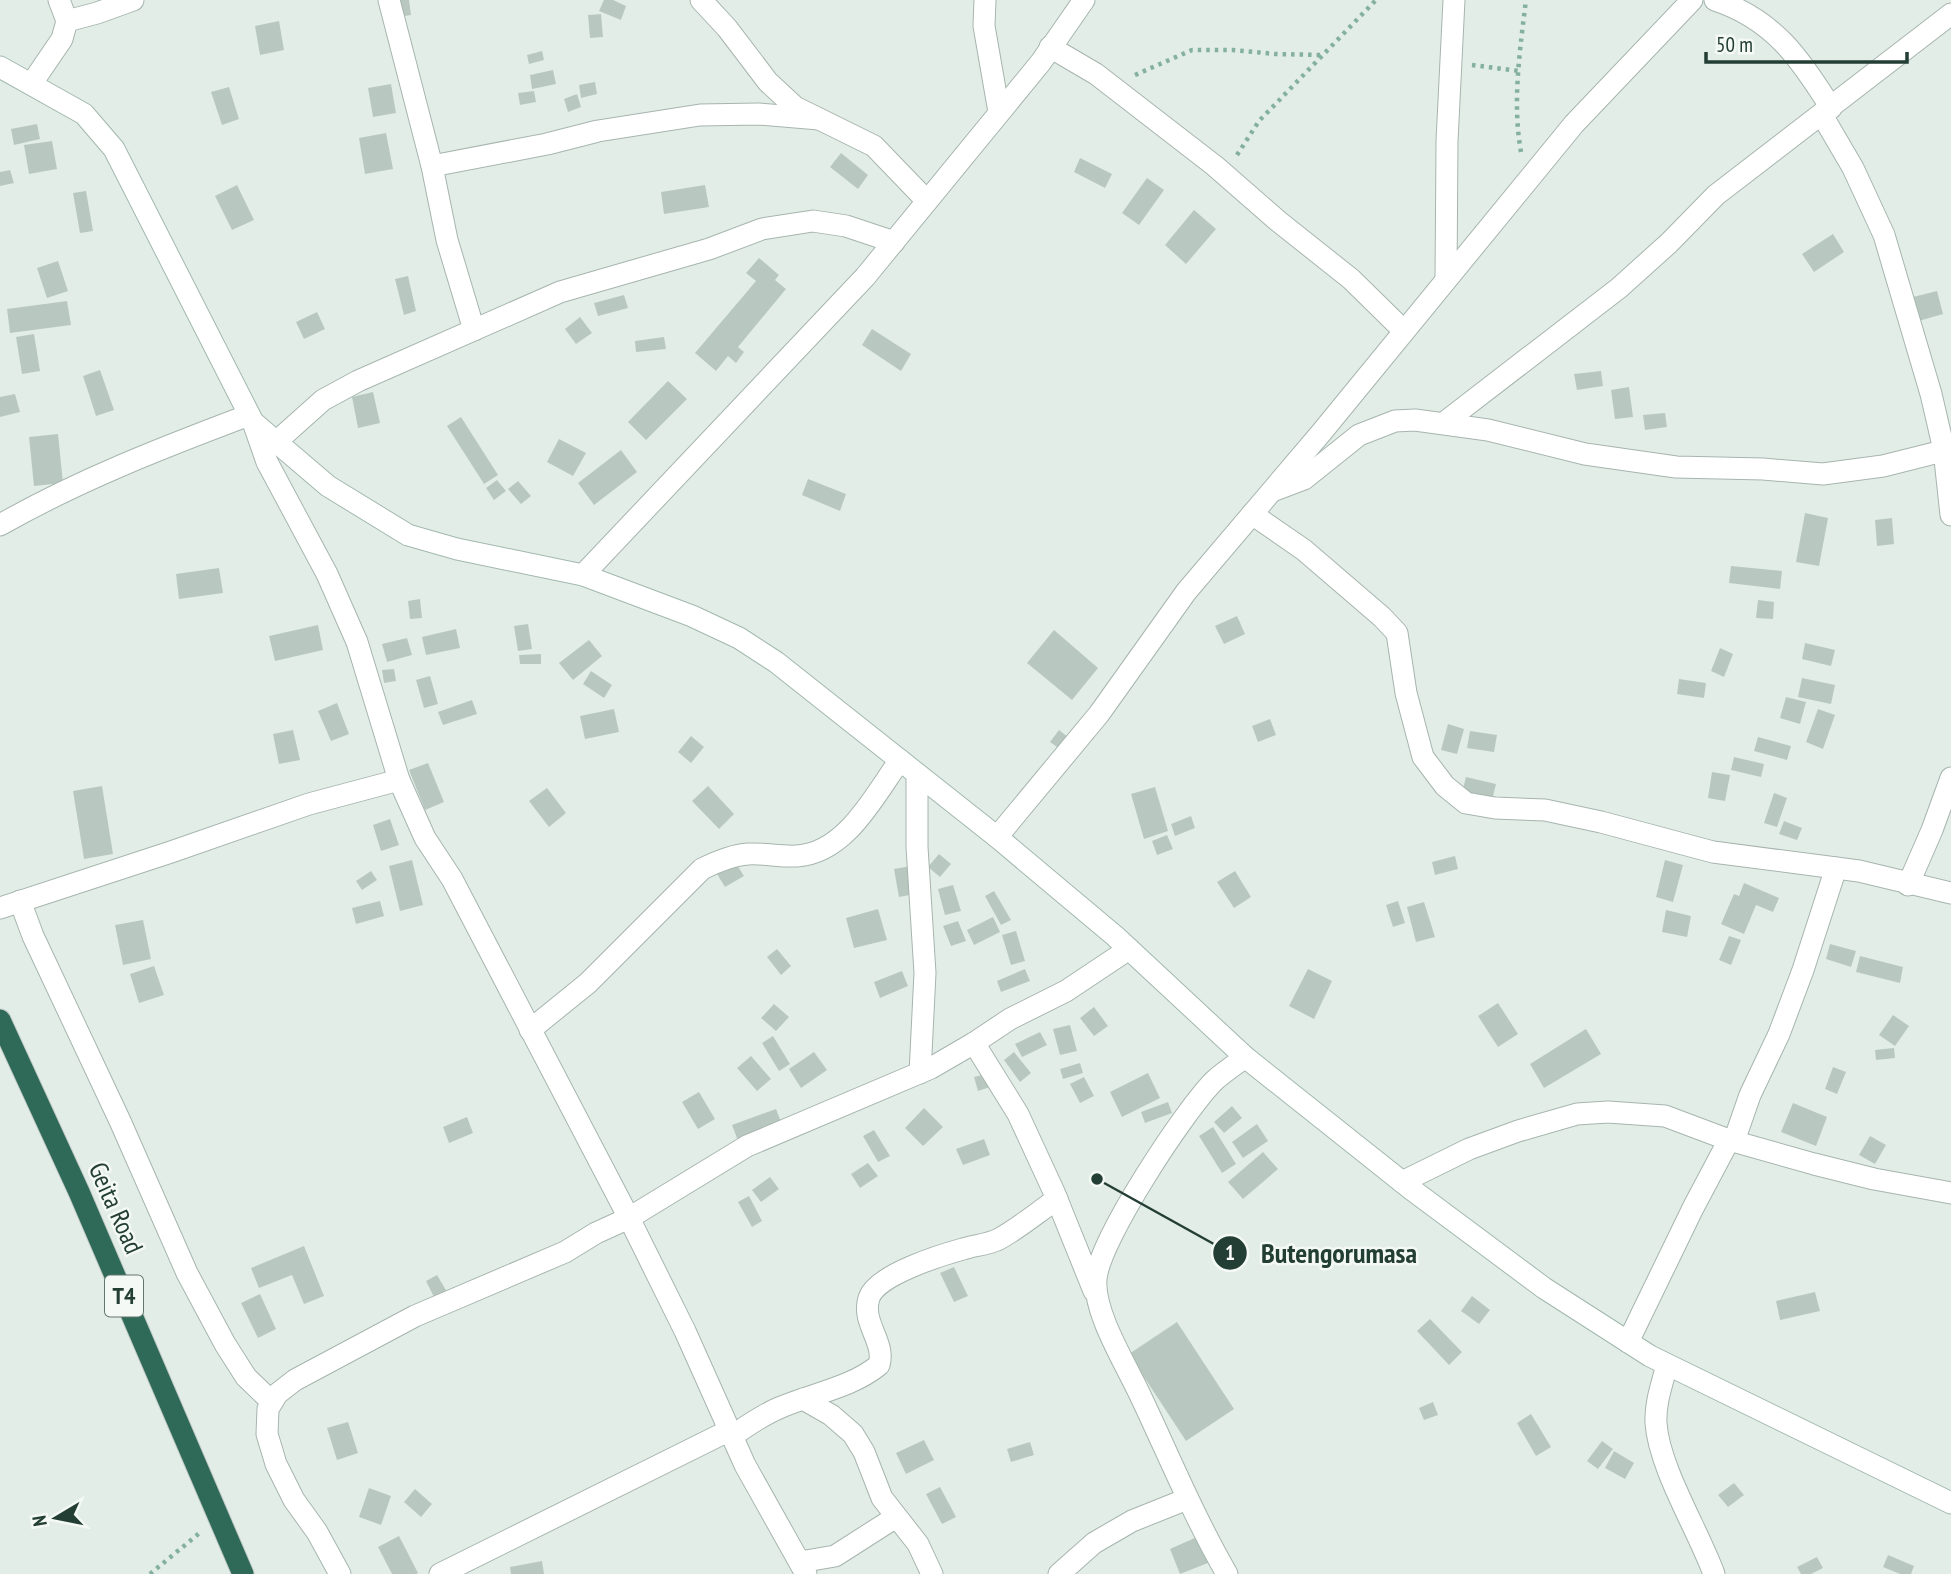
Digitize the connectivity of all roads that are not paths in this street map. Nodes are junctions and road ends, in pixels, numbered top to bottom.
1 (59, 0) edge
2 (133, 0) edge
3 (389, 0) edge
4 (701, 0) edge
5 (985, 0) edge
6 (1084, 0) edge
7 (1454, 0) edge
8 (1692, 0) edge
9 (1714, 0) edge
10 (1951, 14) edge
11 (67, 20) junction
12 (1051, 47) junction
13 (0, 66) edge
14 (32, 83) junction
15 (1827, 111) junction
16 (999, 112) junction
17 (819, 118) junction
18 (432, 166) junction
19 (927, 201) junction
20 (894, 242) junction
21 (1446, 280) junction
22 (474, 330) junction
23 (1404, 331) junction
24 (251, 419) junction
25 (1445, 422) junction
26 (276, 442) junction
27 (1947, 450) edge
28 (1272, 490) junction
29 (1252, 514) junction
30 (1951, 515) edge
31 (0, 525) edge
32 (583, 575) junction
33 (900, 760) junction
34 (917, 774) junction
35 (1951, 778) edge
36 (399, 780) junction
37 (997, 837) junction
38 (1836, 868) junction
39 (1908, 885) junction
40 (1951, 894) edge
41 (10, 904) edge
42 (1129, 949) junction
43 (0, 1020) edge
44 (530, 1030) junction
45 (974, 1043) junction
46 (1245, 1057) junction
47 (919, 1073) junction
48 (1731, 1140) junction
49 (1402, 1182) junction
50 (1951, 1193) edge
51 (1057, 1199) junction
52 (629, 1218) junction
53 (1098, 1300) junction
54 (1628, 1342) junction
55 (1667, 1365) junction
56 (803, 1399) junction
57 (272, 1402) junction
58 (731, 1433) junction
59 (1187, 1499) junction
60 (1951, 1503) edge
61 (896, 1517) junction
62 (803, 1568) edge
63 (243, 1574) edge
64 (340, 1574) edge
65 (440, 1574) edge
66 (932, 1574) edge
67 (1059, 1574) edge
68 (1227, 1574) edge
69 (1714, 1574) edge

1 - 11 street
2 - 11 street
3 - 18 street
4 - 17 street
5 - 16 street
6 - 12 street
7 - 21 street
8 - 21 street
9 - 15 street
10 - 15 street
11 - 14 street
12 - 16 street
12 - 23 street
13 - 14 street
14 - 24 street
15 - 25 street
15 - 27 street
16 - 19 street
17 - 18 street
17 - 19 street
18 - 22 street
19 - 20 street
20 - 22 street
20 - 32 street
21 - 23 street
22 - 26 street
23 - 28 street
24 - 26 street
24 - 31 street
24 - 36 street
25 - 27 street
25 - 28 street
26 - 32 street
27 - 30 street
28 - 29 street
29 - 37 street
29 - 38 street
32 - 33 street
33 - 34 street
33 - 44 street
34 - 37 street
34 - 47 street
35 - 39 street
36 - 41 street
36 - 44 street
37 - 42 street
38 - 39 street
38 - 48 street
39 - 40 street
41 - 57 street
42 - 45 street
42 - 46 street
43 - 63 highway, Geita Road / T4
44 - 52 street
45 - 47 street
45 - 51 street
46 - 49 street
46 - 53 street
47 - 52 street
48 - 49 street
48 - 50 street
48 - 54 street
49 - 54 street
51 - 53 street
51 - 56 street
52 - 57 street
52 - 58 street
53 - 59 street
54 - 55 street
55 - 60 street
55 - 69 street
56 - 58 street
56 - 61 street
57 - 64 street
58 - 62 street
58 - 65 street
59 - 67 street
59 - 68 street
61 - 62 street
61 - 66 street

